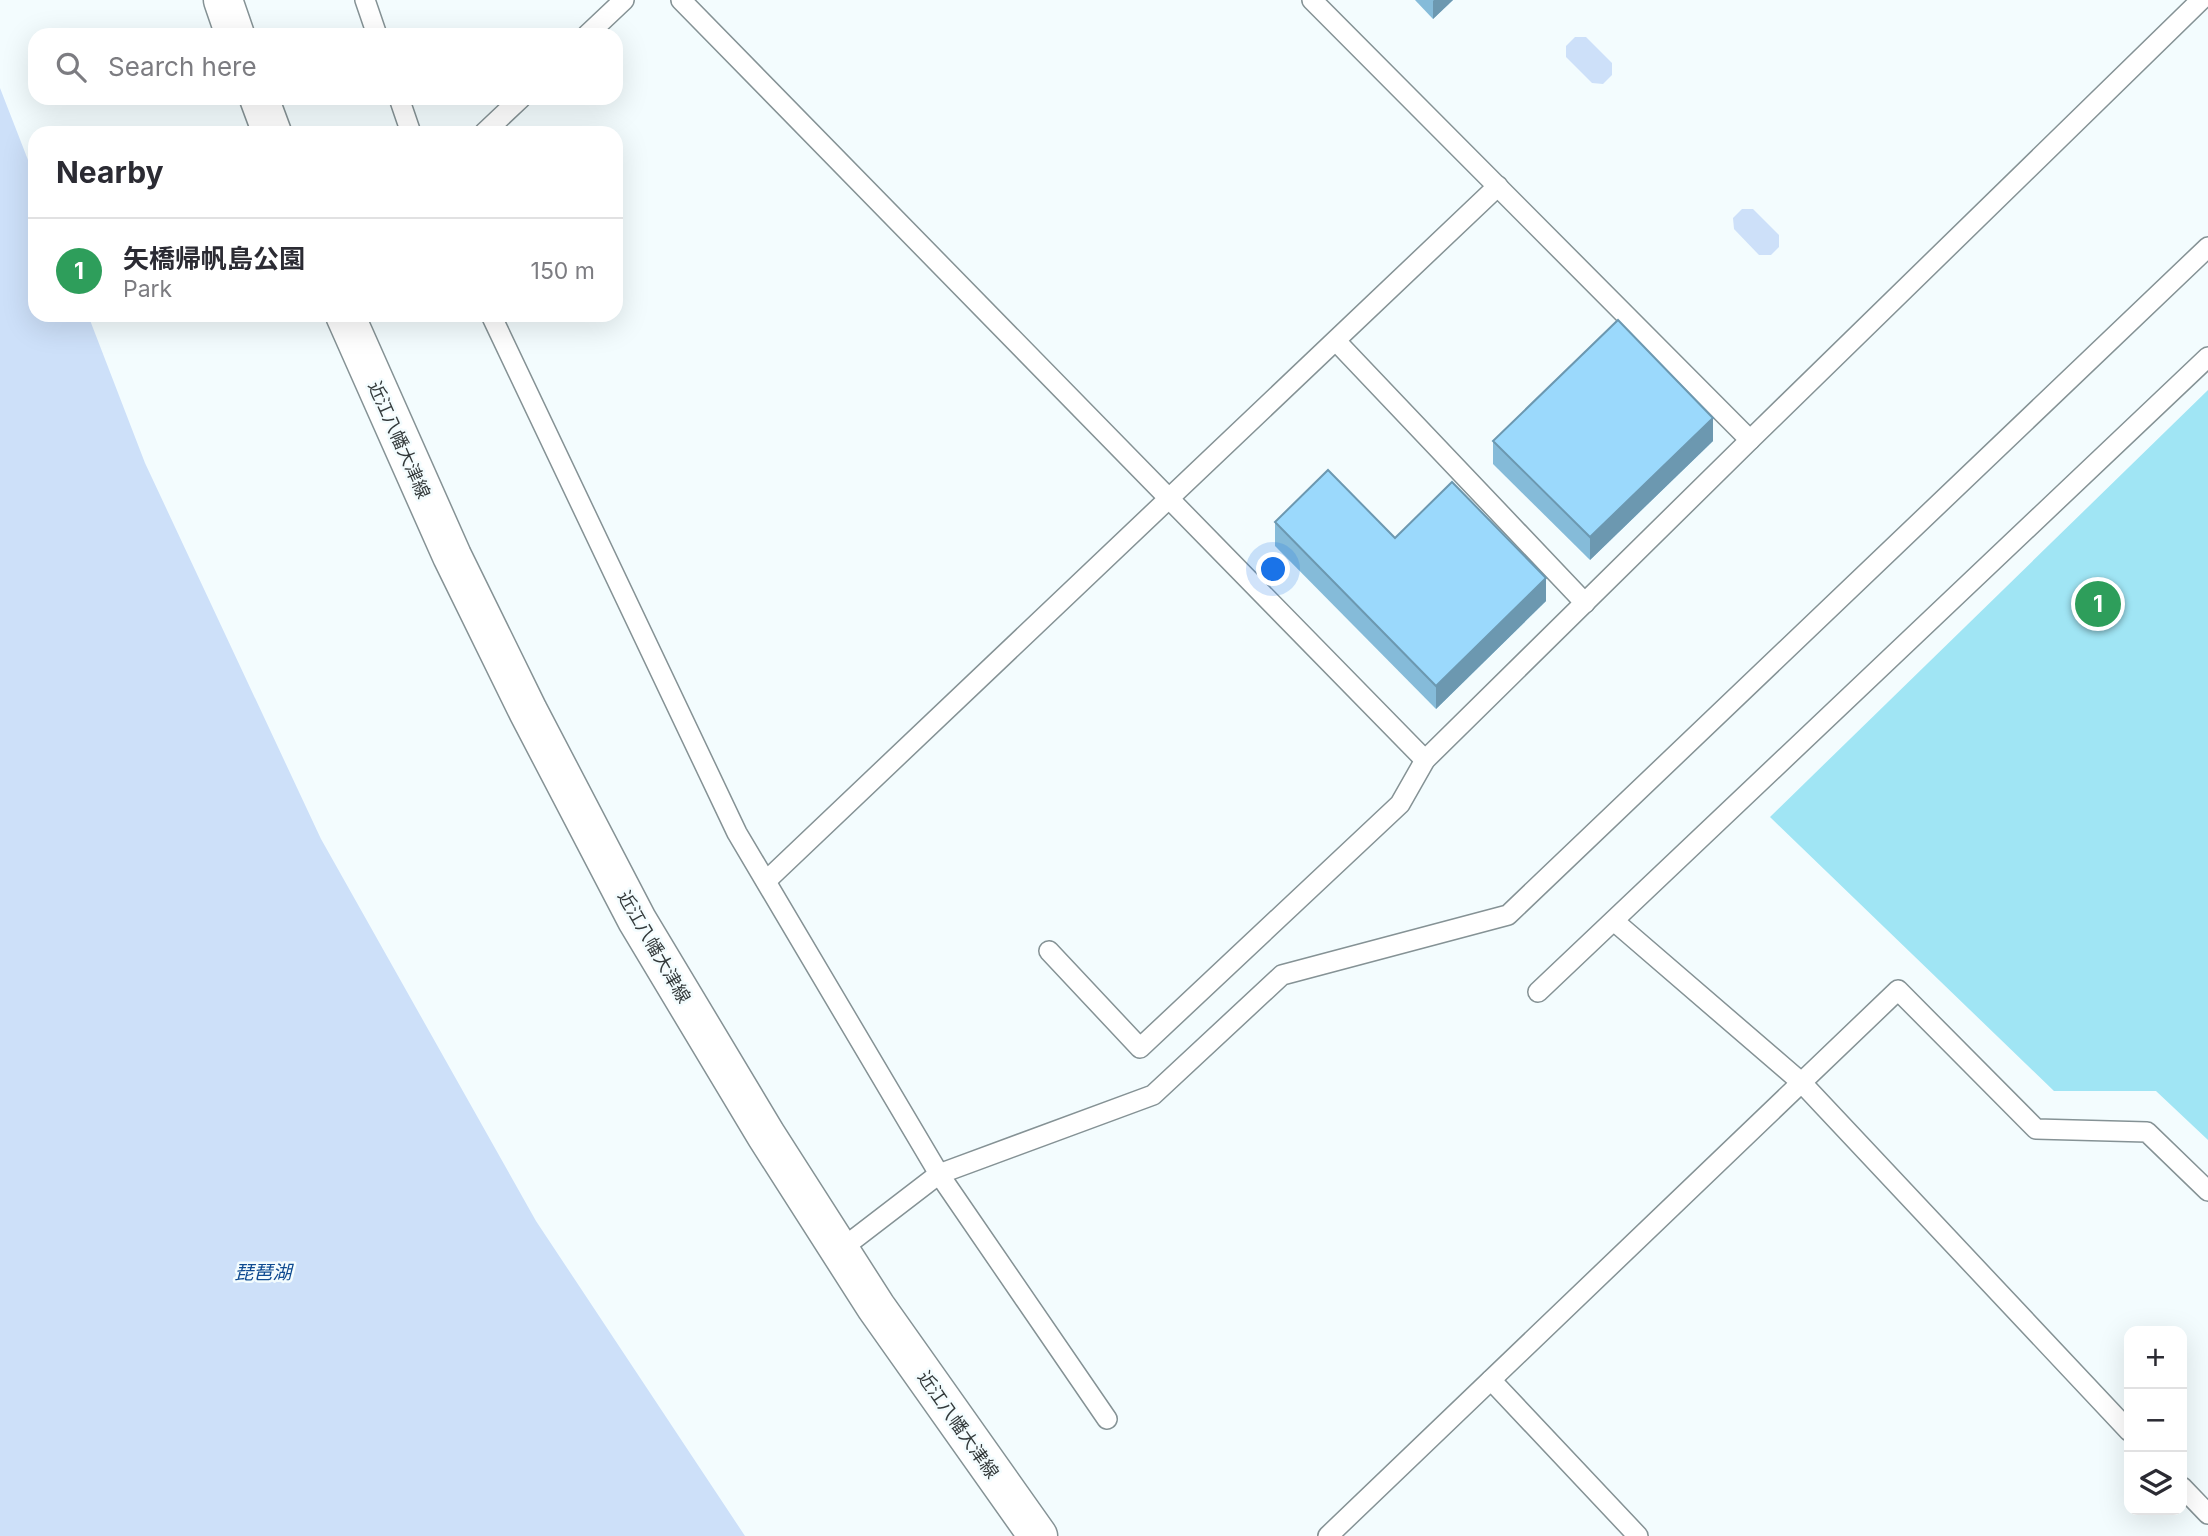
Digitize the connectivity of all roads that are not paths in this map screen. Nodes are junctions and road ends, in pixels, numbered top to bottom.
1 (223, 0) edge
2 (365, 0) edge
3 (624, 0) edge
4 (681, 0) edge
5 (1312, 0) edge
6 (2201, 0) edge
7 (233, 28) edge
8 (375, 28) edge
9 (594, 28) edge
10 (262, 105) edge
11 (401, 105) edge
12 (514, 105) edge
13 (269, 126) edge
14 (409, 126) edge
15 (491, 126) edge
16 (1498, 186) junction
17 (2208, 247) edge
18 (348, 322) edge
19 (494, 322) edge
20 (1336, 341) junction
21 (2208, 357) edge
22 (1750, 440) junction
23 (1170, 500) junction
24 (1585, 603) junction
25 (1425, 760) junction
26 (766, 881) junction
27 (1614, 921) junction
28 (1049, 951) dead end
29 (1538, 992) dead end
30 (1802, 1083) junction
31 (939, 1174) junction
32 (2208, 1191) edge
33 (840, 1250) junction
34 (1491, 1380) junction
35 (1107, 1419) dead end
36 (2124, 1426) edge
37 (2187, 1492) edge
38 (2208, 1514) edge
39 (1038, 1536) edge
40 (1328, 1536) edge
41 (1638, 1536) edge

1 - 7 main road
2 - 8 lane
3 - 9 lane
4 - 23 lane
5 - 16 lane
6 - 22 lane
10 - 13 main road
11 - 14 lane
12 - 15 lane
16 - 20 lane
16 - 22 lane
17 - 31 lane
18 - 33 main road, 近江八幡大津線
19 - 26 lane
20 - 23 lane
20 - 24 lane
21 - 27 lane
22 - 24 lane
23 - 25 lane
23 - 26 lane
24 - 25 lane
25 - 28 lane
26 - 31 lane
27 - 29 lane
27 - 30 lane
30 - 32 lane
30 - 34 lane
30 - 36 lane
31 - 33 lane
31 - 35 lane
33 - 39 main road, 近江八幡大津線
34 - 40 lane
34 - 41 lane
37 - 38 lane

